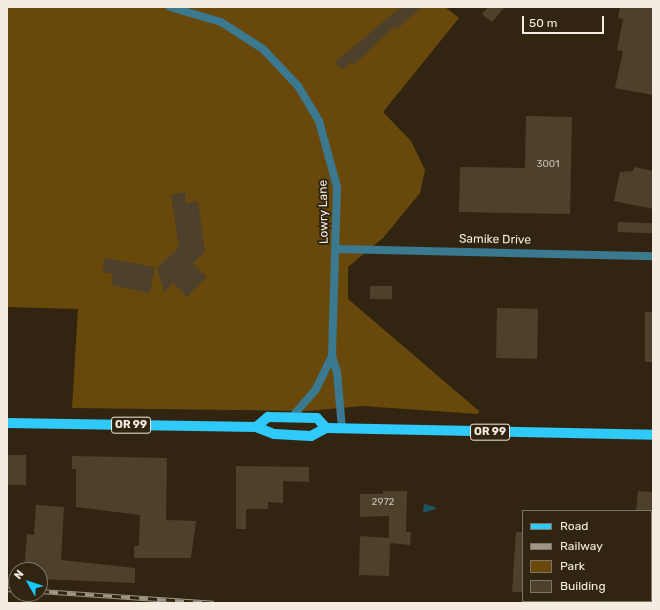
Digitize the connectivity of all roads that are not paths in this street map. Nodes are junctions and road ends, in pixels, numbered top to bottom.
1 (170, 7) edge
2 (337, 249) junction
3 (653, 256) edge
4 (332, 356) junction
5 (291, 418) junction
6 (7, 422) edge
7 (256, 427) junction
8 (326, 428) junction
9 (342, 428) junction
10 (653, 435) edge

1 - 2 street, Lowry Lane
2 - 3 street, Samike Drive
2 - 4 street, Lowry Lane
4 - 5 street, Lowry Lane
4 - 9 street, Lowry Lane
5 - 7 main road
5 - 8 main road
6 - 7 main road, OR 99
7 - 8 main road, OR 99
8 - 9 main road, OR 99
9 - 10 main road, OR 99

